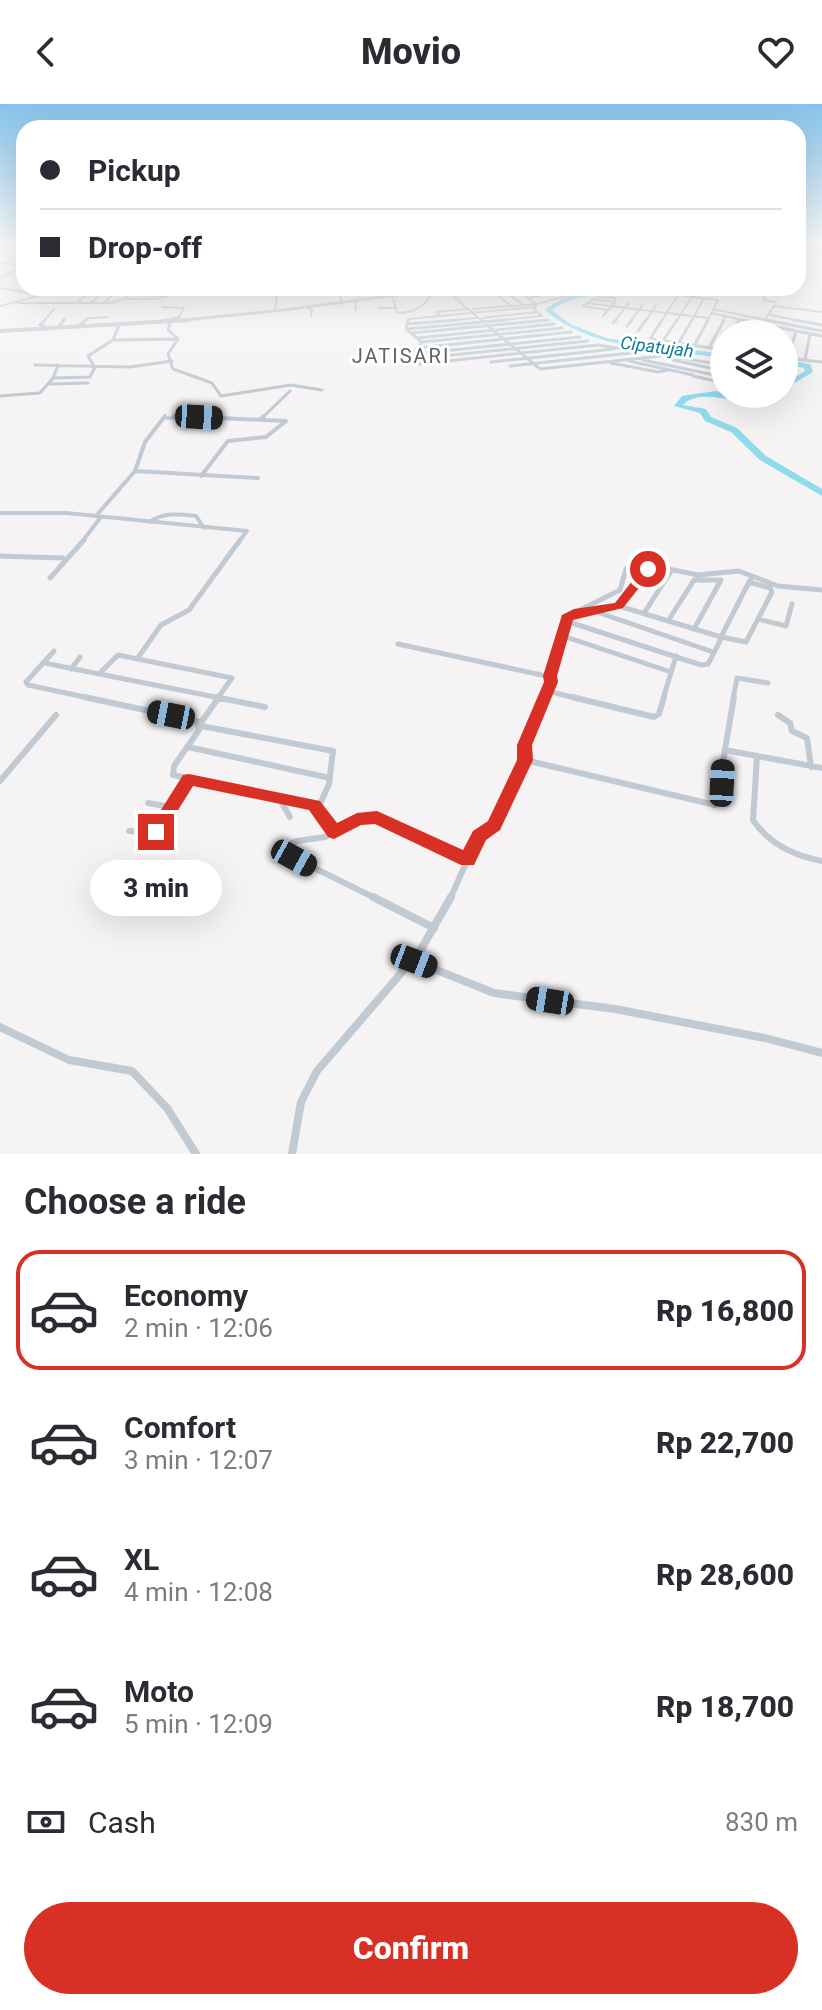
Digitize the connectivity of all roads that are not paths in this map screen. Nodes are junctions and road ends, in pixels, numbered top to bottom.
1 (34, 296) joint
2 (85, 296) edge
3 (98, 296) edge
4 (111, 296) edge
5 (127, 296) edge
6 (172, 296) edge
7 (277, 296) edge
8 (340, 296) edge
9 (402, 296) edge
10 (434, 296) edge
11 (449, 296) edge
12 (498, 296) edge
13 (510, 296) edge
14 (538, 296) edge
15 (570, 296) edge
16 (677, 296) edge
17 (685, 296) edge
18 (764, 296) edge
19 (779, 296) edge
20 (431, 297) joint
21 (692, 297) junction
22 (393, 298) junction
23 (704, 298) junction
24 (43, 299) dead end
25 (69, 299) dead end
26 (124, 299) junction
27 (492, 302) dead end
28 (16, 303) dead end
29 (26, 303) junction
30 (39, 303) junction
31 (65, 303) junction
32 (77, 303) junction
33 (91, 303) junction
34 (104, 303) junction
35 (355, 303) junction
36 (629, 303) dead end
37 (343, 304) junction
38 (643, 304) dead end
39 (775, 304) junction
40 (656, 305) dead end
41 (0, 306) edge
42 (510, 306) junction
43 (163, 307) dead end
44 (497, 307) junction
45 (523, 307) junction
46 (308, 308) junction
47 (378, 308) dead end
48 (395, 308) junction
49 (536, 308) junction
50 (625, 308) junction
51 (54, 309) dead end
52 (275, 310) junction
53 (356, 310) dead end
54 (639, 310) junction
55 (787, 310) dead end
56 (651, 311) junction
57 (606, 312) junction
58 (822, 312) edge
59 (529, 313) junction
60 (596, 313) dead end
61 (666, 313) junction
62 (711, 313) junction
63 (802, 314) dead end
64 (679, 315) junction
65 (771, 315) junction
66 (311, 316) dead end
67 (542, 316) junction
68 (695, 316) junction
69 (815, 316) dead end
70 (108, 317) dead end
71 (725, 317) junction
72 (784, 317) junction
73 (65, 318) dead end
74 (739, 319) joint
75 (765, 319) junction
76 (171, 320) junction
77 (548, 320) junction
78 (743, 320) edge
79 (770, 320) edge
80 (162, 321) junction
81 (799, 321) junction
82 (487, 323) junction
83 (613, 323) dead end
84 (813, 323) junction
85 (554, 324) junction
86 (119, 325) junction
87 (798, 325) edge
88 (406, 326) junction
89 (627, 326) dead end
90 (78, 327) junction
91 (49, 328) junction
92 (57, 328) junction
93 (562, 328) junction
94 (821, 328) edge
95 (0, 331) edge
96 (638, 331) dead end
97 (798, 331) edge
98 (571, 332) junction
99 (410, 333) junction
100 (810, 334) junction
101 (822, 336) edge
102 (580, 337) junction
103 (416, 338) junction
104 (178, 339) junction
105 (113, 340) junction
106 (588, 341) junction
107 (422, 342) junction
108 (662, 342) junction
109 (510, 344) junction
110 (678, 344) junction
111 (598, 345) junction
112 (694, 346) junction
113 (417, 348) junction
114 (516, 348) junction
115 (627, 348) junction
116 (709, 348) joint
117 (607, 350) junction
118 (647, 352) junction
119 (413, 354) junction
120 (522, 354) junction
121 (618, 355) junction
122 (666, 355) junction
123 (822, 356) edge
124 (656, 357) junction
125 (413, 359) junction
126 (528, 359) junction
127 (638, 359) junction
128 (798, 359) edge
129 (627, 360) junction
130 (695, 360) junction
131 (805, 360) junction
132 (172, 361) junction
133 (491, 362) dead end
134 (606, 362) junction
135 (821, 362) edge
136 (710, 363) edge
137 (589, 364) junction
138 (690, 364) junction
139 (35, 365) dead end
140 (58, 365) junction
141 (535, 365) junction
142 (510, 366) dead end
143 (95, 367) junction
144 (601, 367) dead end
145 (710, 368) edge
146 (668, 370) junction
147 (698, 371) junction
148 (710, 374) edge
149 (693, 375) junction
150 (53, 378) junction
151 (710, 379) edge
152 (88, 383) dead end
153 (48, 384) junction
154 (322, 390) dead end
155 (290, 391) dead end
156 (0, 396) edge
157 (260, 420) junction
158 (135, 471) junction
159 (201, 476) junction
160 (258, 478) dead end
161 (0, 513) edge
162 (98, 517) junction
163 (148, 523) junction
164 (204, 528) junction
165 (0, 556) edge
166 (63, 558) junction
167 (50, 578) dead end
168 (822, 590) edge
169 (792, 604) dead end
170 (619, 606) junction
171 (593, 611) junction
172 (574, 613) junction
173 (644, 613) junction
174 (758, 619) junction
175 (566, 621) junction
176 (668, 621) junction
177 (694, 629) junction
178 (563, 636) junction
179 (721, 637) junction
180 (398, 644) dead end
181 (54, 651) dead end
182 (713, 652) junction
183 (676, 656) junction
184 (80, 657) dead end
185 (137, 659) junction
186 (43, 663) junction
187 (71, 669) junction
188 (671, 672) junction
189 (99, 674) junction
190 (550, 676) junction
191 (768, 683) dead end
192 (547, 691) junction
193 (220, 698) junction
194 (265, 707) dead end
195 (56, 715) dead end
196 (778, 715) dead end
197 (200, 725) junction
198 (188, 747) junction
199 (725, 750) junction
200 (757, 756) junction
201 (525, 760) junction
202 (811, 767) junction
203 (822, 768) edge
204 (330, 778) junction
205 (189, 779) junction
206 (0, 781) edge
207 (279, 798) junction
208 (148, 803) dead end
209 (171, 807) junction
210 (316, 808) junction
211 (290, 817) dead end
212 (129, 831) dead end
213 (334, 833) junction
214 (468, 860) junction
215 (822, 861) edge
216 (434, 928) junction
217 (414, 961) junction
218 (0, 1027) edge
219 (822, 1053) edge
220 (196, 1154) edge
221 (292, 1154) edge

1 - 29 street
1 - 41 street
2 - 32 street
3 - 33 street
4 - 34 street
5 - 26 street
6 - 26 street
7 - 52 street
8 - 37 street
9 - 22 street
10 - 20 street
11 - 82 street
12 - 42 street
13 - 45 street
14 - 49 street
15 - 49 street
16 - 61 street
17 - 21 street
18 - 39 street
19 - 39 street
20 - 48 street
21 - 23 street
21 - 64 street
22 - 35 street
22 - 48 street
23 - 62 street
23 - 68 street
24 - 30 street
25 - 31 street
26 - 34 street
27 - 44 street
28 - 29 street
29 - 30 street
30 - 31 street
31 - 32 street
32 - 33 street
33 - 34 street
35 - 37 street
35 - 53 street
36 - 50 street
37 - 46 street
38 - 54 street
39 - 58 street
39 - 65 street
40 - 56 street
42 - 44 street
42 - 45 street
43 - 80 street
44 - 82 street
45 - 49 street
45 - 59 street
45 - 82 street
46 - 52 street
46 - 66 street
47 - 48 street
49 - 59 street
49 - 67 street
50 - 54 street
50 - 57 street
50 - 83 street
51 - 91 street
52 - 76 street
54 - 56 street
54 - 89 street
55 - 72 street
56 - 61 street
56 - 96 street
57 - 57 street
57 - 60 street
59 - 82 street
61 - 64 street
61 - 108 street
62 - 68 street
62 - 71 street
62 - 75 street
62 - 112 street
63 - 81 street
64 - 68 street
64 - 108 street
65 - 72 street
65 - 75 street
67 - 77 street
67 - 82 street
68 - 110 street
69 - 84 street
70 - 90 street
71 - 74 street
71 - 116 street
72 - 81 street
73 - 92 street
74 - 78 street
75 - 79 street
76 - 80 street
76 - 104 street
77 - 82 street
77 - 85 street
80 - 86 street
81 - 84 street
82 - 85 street
82 - 88 street
82 - 88 street
82 - 93 street
82 - 98 street
82 - 99 street
82 - 103 street
82 - 107 street
82 - 109 street
82 - 113 street
84 - 94 street
85 - 93 street
86 - 90 street
86 - 105 street
87 - 94 street
88 - 99 street
90 - 92 street
91 - 92 street
91 - 95 street
93 - 98 street
97 - 100 street
98 - 102 street
99 - 103 street
100 - 101 street
100 - 131 street
102 - 106 street
102 - 109 street
103 - 107 street
104 - 105 street
104 - 132 street
105 - 143 street
106 - 111 street
106 - 114 street
107 - 113 street
108 - 110 street
109 - 114 street
109 - 119 street
110 - 112 street
111 - 115 street
111 - 117 street
111 - 120 street
112 - 116 street
113 - 119 street
114 - 120 street
114 - 125 street
115 - 117 street
115 - 118 street
117 - 121 street
117 - 126 street
118 - 121 street
118 - 122 street
119 - 125 street
120 - 125 street
120 - 126 street
121 - 129 street
121 - 141 street
122 - 124 street
122 - 130 street
123 - 135 street
124 - 127 street
124 - 138 street
126 - 133 street
126 - 141 street
127 - 129 street
127 - 147 street
128 - 131 street
129 - 134 street
129 - 146 street
130 - 136 street
130 - 138 street
131 - 135 street
132 - 143 street
132 - 154 street
134 - 137 street
134 - 146 street
137 - 141 street
137 - 144 street
138 - 145 street
139 - 140 street
140 - 143 street
140 - 150 street
141 - 142 street
143 - 150 street
146 - 149 street
147 - 148 street
147 - 149 street
149 - 151 street
150 - 153 street
152 - 153 street
153 - 156 street
155 - 157 street
157 - 158 street
157 - 159 street
158 - 159 street
158 - 162 street
159 - 160 street
161 - 162 street
162 - 163 street
162 - 166 street
163 - 164 street
163 - 164 street
164 - 185 street
165 - 166 street
166 - 167 street
168 - 172 street
169 - 174 street
170 - 171 street
170 - 173 street
170 - 173 street
171 - 172 street
171 - 182 street
172 - 175 street
173 - 176 street
174 - 179 street
174 - 179 street
175 - 178 street
175 - 183 street
176 - 177 street
176 - 177 street
177 - 179 street
178 - 188 street
178 - 190 street
179 - 182 street
180 - 190 street
181 - 186 street
182 - 183 street
183 - 188 street
184 - 187 street
185 - 189 street
185 - 193 street
186 - 187 street
186 - 197 street
187 - 189 street
188 - 192 street
189 - 193 street
190 - 192 street
191 - 199 street
192 - 201 street
193 - 194 street
193 - 197 street
195 - 206 street
196 - 202 street
197 - 198 street
197 - 204 street
198 - 204 street
198 - 205 street
199 - 200 street
199 - 201 street
200 - 202 street
200 - 215 street
201 - 214 street
202 - 203 street
204 - 210 street
205 - 207 street
205 - 209 street
207 - 210 street
207 - 211 street
208 - 209 street
209 - 212 street
210 - 213 street
213 - 214 street
213 - 216 street
214 - 216 street
216 - 217 street
217 - 219 street
217 - 221 street
218 - 220 street

